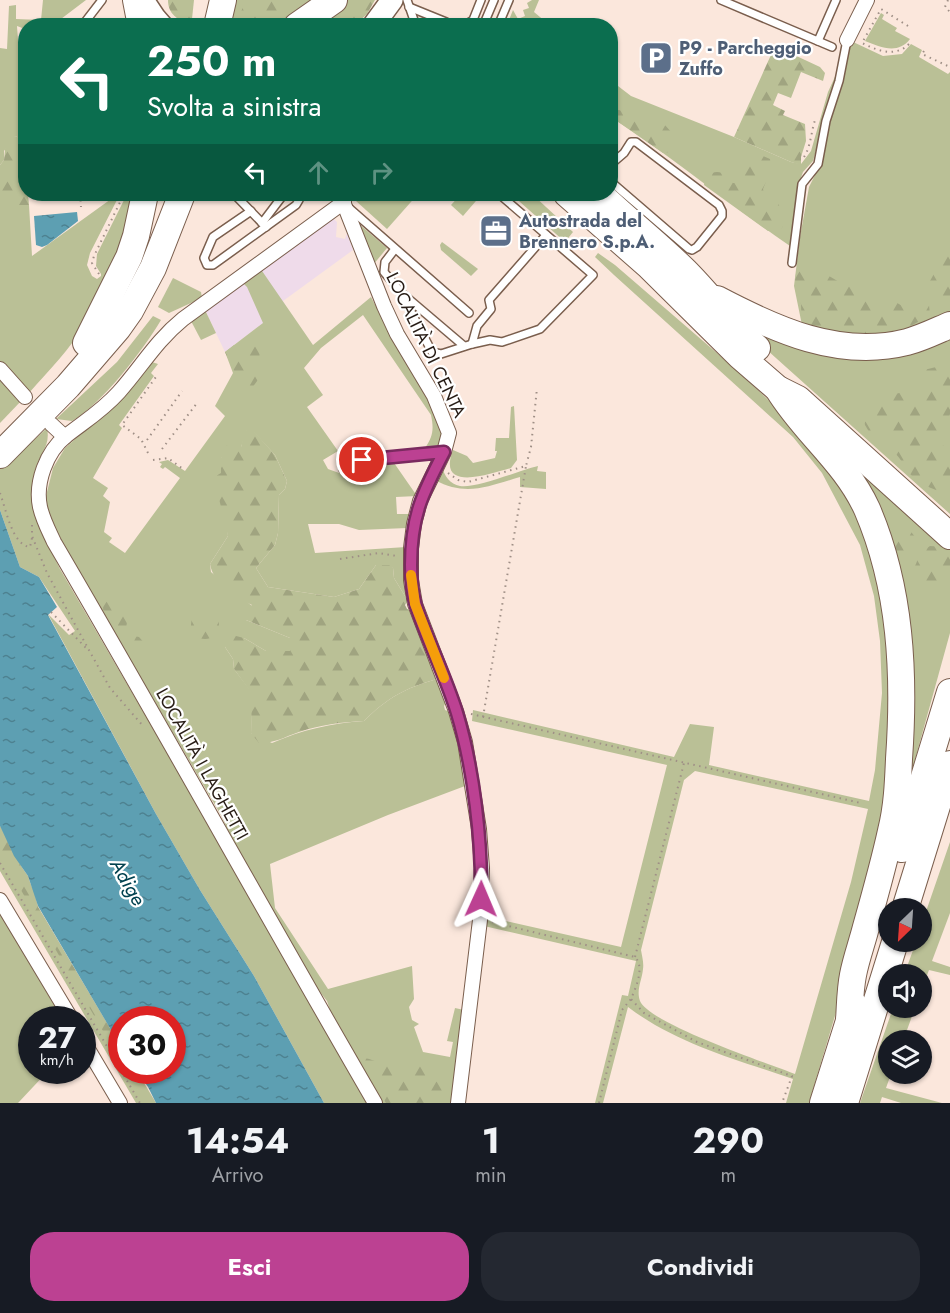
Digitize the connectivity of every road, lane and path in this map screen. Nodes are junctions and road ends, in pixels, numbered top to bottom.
1 (102, 0) edge
2 (136, 0) edge
3 (143, 0) edge
4 (209, 0) edge
5 (223, 0) edge
6 (334, 0) edge
7 (481, 0) edge
8 (494, 0) edge
9 (509, 0) edge
10 (721, 0) edge
11 (836, 0) edge
12 (867, 0) edge
13 (948, 0) edge
14 (403, 2) edge
15 (949, 11) edge
16 (946, 15) dead end
17 (88, 18) edge
18 (139, 18) edge
19 (155, 18) edge
20 (205, 18) edge
21 (219, 18) edge
22 (308, 18) edge
23 (383, 18) edge
24 (412, 18) edge
25 (436, 18) edge
26 (474, 18) edge
27 (486, 18) edge
28 (501, 18) edge
29 (908, 26) dead end
30 (848, 40) joint
31 (818, 41) junction
32 (910, 43) dead end
33 (832, 47) dead end
34 (924, 51) dead end
35 (950, 67) edge
36 (618, 158) edge
37 (618, 188) edge
38 (81, 201) edge
39 (121, 201) edge
40 (144, 201) edge
41 (163, 201) edge
42 (179, 201) edge
43 (194, 201) edge
44 (241, 201) edge
45 (279, 201) edge
46 (298, 201) edge
47 (342, 201) edge
48 (343, 201) edge
49 (344, 201) edge
50 (507, 201) edge
51 (557, 201) edge
52 (575, 201) edge
53 (592, 201) edge
54 (608, 201) edge
55 (81, 207) dead end
56 (251, 211) junction
57 (264, 225) junction
58 (546, 235) junction
59 (395, 249) junction
60 (792, 263) dead end
61 (101, 276) dead end
62 (399, 291) junction
63 (708, 294) junction
64 (679, 298) junction
65 (468, 313) dead end
66 (950, 325) edge
67 (86, 344) junction
68 (468, 345) junction
69 (0, 369) edge
70 (158, 374) dead end
71 (537, 388) dead end
72 (778, 389) junction
73 (182, 392) dead end
74 (25, 397) dead end
75 (196, 402) dead end
76 (51, 424) dead end
77 (65, 437) junction
78 (147, 440) dead end
79 (4, 446) edge
80 (162, 449) dead end
81 (444, 452) junction
82 (148, 453) dead end
83 (153, 460) dead end
84 (526, 466) junction
85 (183, 469) dead end
86 (343, 469) dead end
87 (0, 493) edge
88 (39, 496) junction
89 (950, 520) edge
90 (32, 536) junction
91 (950, 536) edge
92 (340, 559) dead end
93 (411, 561) junction
94 (51, 612) dead end
95 (90, 652) junction
96 (950, 692) edge
97 (456, 711) junction
98 (483, 717) junction
99 (145, 727) dead end
100 (684, 763) junction
101 (950, 764) edge
102 (861, 803) dead end
103 (0, 863) edge
104 (908, 898) edge
105 (0, 900) edge
106 (480, 920) junction
107 (892, 952) edge
108 (635, 957) junction
109 (632, 999) junction
110 (64, 1006) edge
111 (849, 1020) junction
112 (96, 1063) edge
113 (120, 1103) edge
114 (140, 1103) edge
115 (375, 1103) edge
116 (458, 1103) edge
117 (598, 1103) edge
118 (782, 1103) edge
119 (823, 1103) edge
120 (845, 1103) edge

1 - 17 lane
2 - 18 highway
3 - 19 main road
4 - 20 highway
5 - 21 highway
6 - 22 highway
7 - 26 lane
8 - 27 lane
9 - 28 lane
10 - 31 lane
11 - 31 lane
12 - 30 street
13 - 15 path
14 - 23 main road
14 - 24 lane
14 - 25 lane
15 - 16 path
29 - 32 path
30 - 60 lane
31 - 33 lane
34 - 35 path
36 - 37 lane
38 - 55 path
39 - 61 path
40 - 67 highway
41 - 67 highway
42 - 79 highway
43 - 79 highway
44 - 56 lane
45 - 57 lane
46 - 57 lane
47 - 77 street, LOCALITÀ I LAGHETTI
48 - 81 street, LOCALITÀ DI CENTA
49 - 59 lane
50 - 58 lane
51 - 64 highway
52 - 64 highway
53 - 64 highway
54 - 63 highway
56 - 57 lane
56 - 57 lane
58 - 68 lane
58 - 68 lane
59 - 62 lane
59 - 65 lane
62 - 68 lane
62 - 68 lane
63 - 66 highway
63 - 89 highway
64 - 72 highway
67 - 79 highway
69 - 74 street
70 - 82 path
71 - 84 path
72 - 91 highway
72 - 111 highway
73 - 78 path
75 - 80 path
76 - 77 street
77 - 88 street, LOCALITÀ I LAGHETTI
81 - 84 path
81 - 86 lane
81 - 93 street, LOCALITÀ DI CENTA
83 - 85 path
84 - 98 path
87 - 90 path
88 - 90 path
88 - 115 street, LOCALITÀ I LAGHETTI
90 - 95 path
92 - 93 path
93 - 97 street, LOCALITÀ DI CENTA
94 - 95 path
95 - 99 path
96 - 111 highway
97 - 98 path
97 - 106 street, LOCALITÀ DI CENTA
98 - 100 path
100 - 102 path
100 - 108 path
101 - 104 highway
103 - 114 path
105 - 110 street
106 - 108 path
106 - 116 street, LOCALITÀ DI CENTA
107 - 120 highway
108 - 109 path
109 - 117 path
109 - 118 path
111 - 119 highway
112 - 113 street

